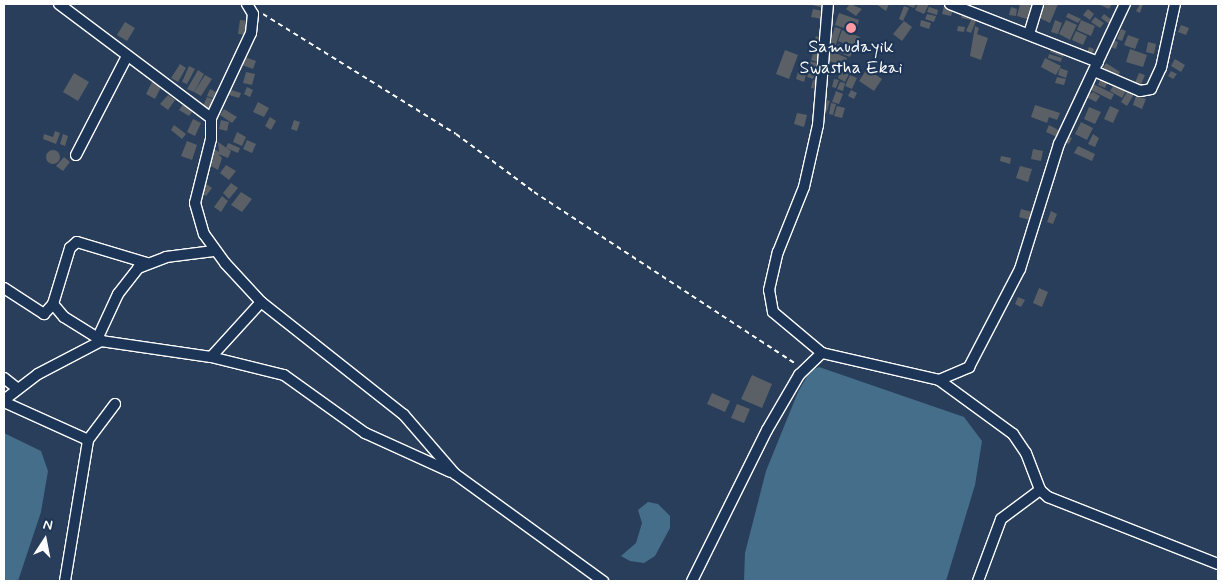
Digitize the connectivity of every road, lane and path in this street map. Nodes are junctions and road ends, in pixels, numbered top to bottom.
1 (59, 4) edge
2 (828, 4) edge
3 (950, 4) edge
4 (1038, 4) edge
5 (1125, 4) edge
6 (1175, 4) edge
7 (249, 6) edge
8 (1029, 34) junction
9 (127, 56) junction
10 (1096, 67) junction
11 (211, 118) junction
12 (76, 155) dead end
13 (214, 251) junction
14 (147, 263) junction
15 (4, 288) edge
16 (261, 302) junction
17 (53, 304) junction
18 (100, 338) junction
19 (822, 352) junction
20 (211, 357) junction
21 (803, 369) junction
22 (4, 378) edge
23 (939, 380) junction
24 (17, 388) junction
25 (4, 401) edge
26 (115, 404) dead end
27 (88, 440) junction
28 (455, 474) junction
29 (1040, 490) junction
30 (1218, 564) edge
31 (65, 581) edge
32 (603, 581) edge
33 (692, 581) edge
34 (978, 581) edge

1 - 9 street
2 - 19 street
3 - 8 street
4 - 8 street
5 - 10 street
6 - 10 street
7 - 11 street
7 - 21 path
8 - 10 street
9 - 11 street
9 - 12 street
10 - 23 street
11 - 13 street
13 - 14 street
13 - 16 street
14 - 17 street
14 - 18 street
15 - 17 street
16 - 20 street
16 - 28 street
17 - 18 street
18 - 20 street
18 - 24 street
19 - 21 street
19 - 23 street
20 - 28 street
21 - 33 street
22 - 24 street
23 - 29 street
24 - 25 street
25 - 27 street
26 - 27 street
27 - 31 street
28 - 32 street
29 - 30 street
29 - 34 street

